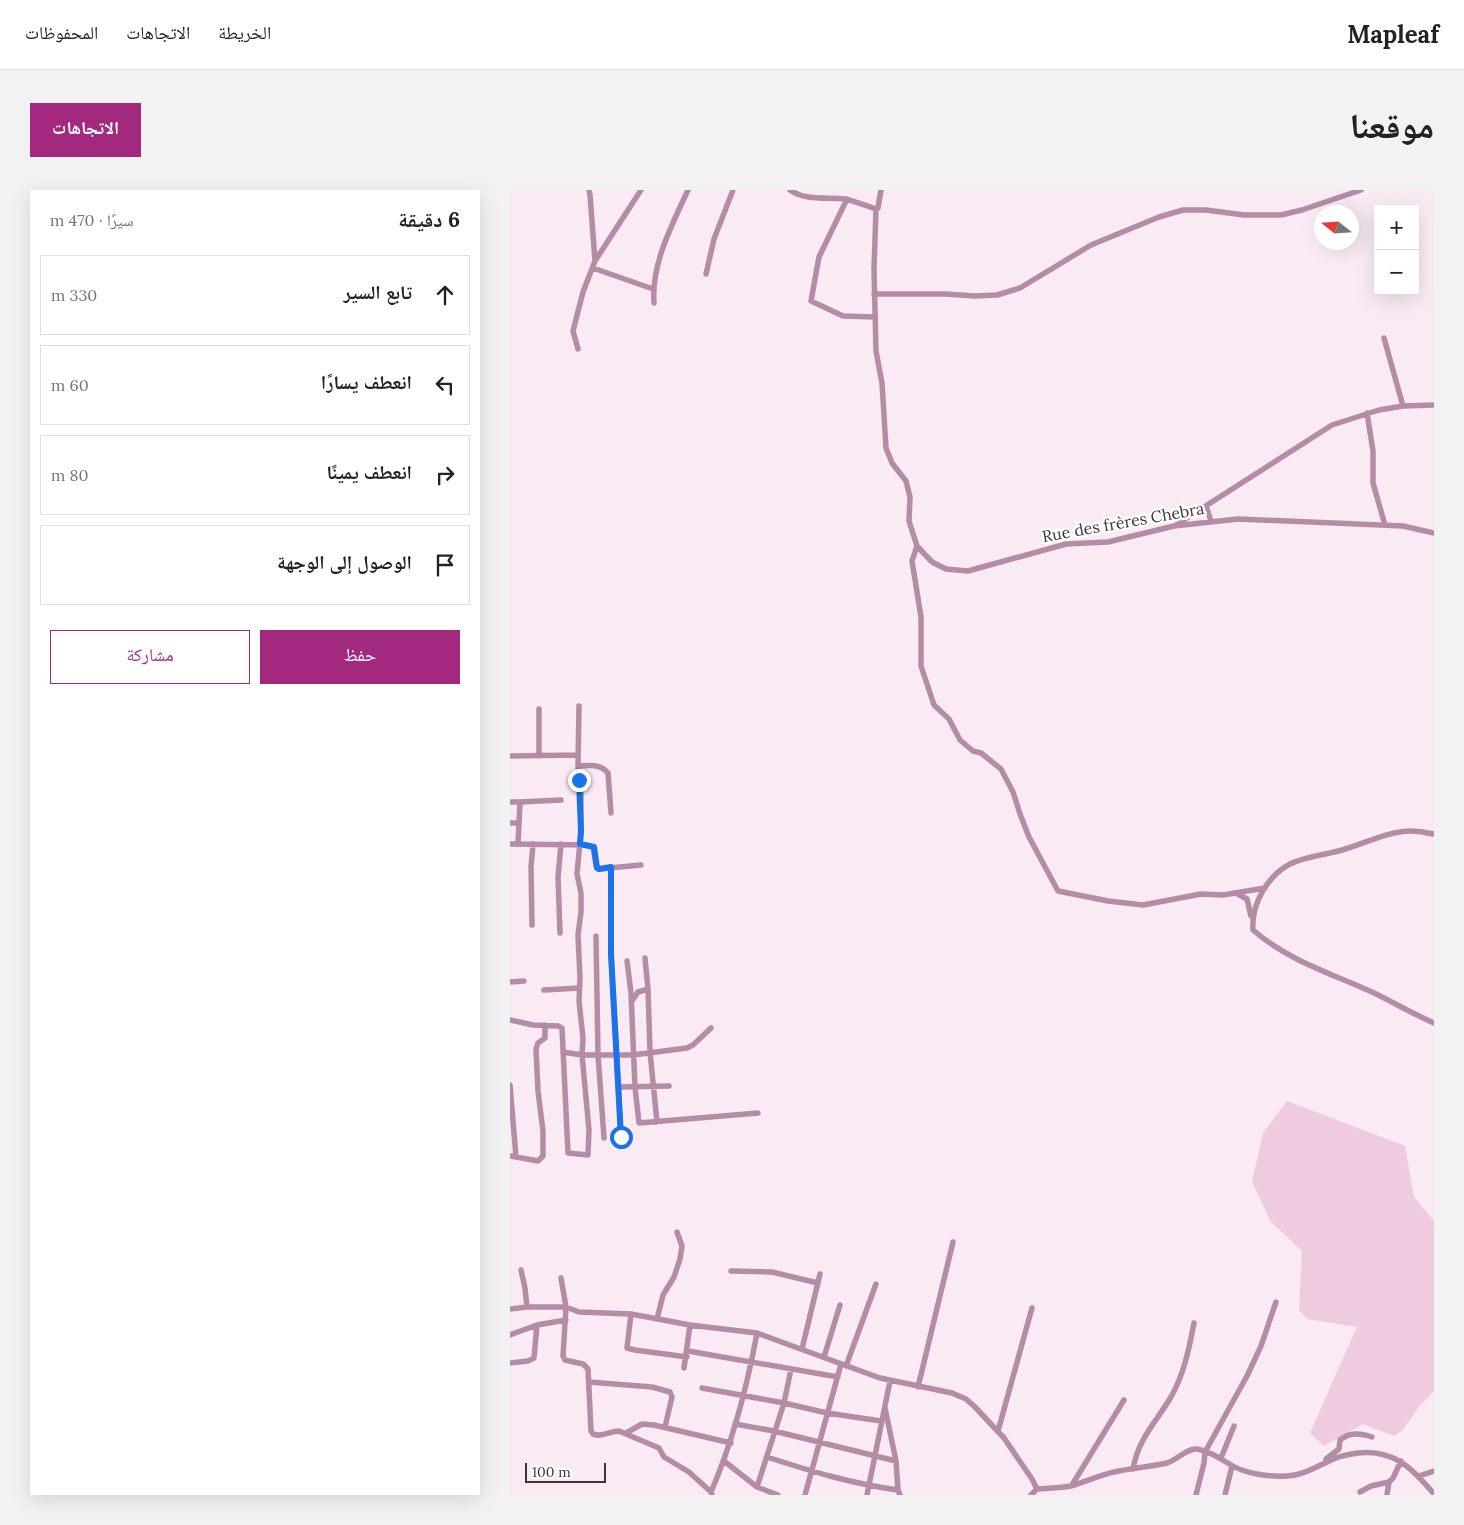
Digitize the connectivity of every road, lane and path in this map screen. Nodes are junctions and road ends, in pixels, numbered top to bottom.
1 (641, 190) edge
2 (688, 190) edge
3 (733, 190) edge
4 (790, 190) edge
5 (881, 190) edge
6 (1361, 190) edge
7 (591, 192) edge
8 (846, 200) junction
9 (876, 209) junction
10 (596, 261) junction
11 (593, 268) junction
12 (706, 274) dead end
13 (653, 289) junction
14 (874, 294) junction
15 (654, 303) dead end
16 (875, 317) junction
17 (1384, 338) dead end
18 (578, 349) dead end
19 (1434, 405) edge
20 (1403, 406) junction
21 (1366, 413) junction
22 (1206, 506) junction
23 (1211, 521) junction
24 (1385, 525) junction
25 (1174, 526) junction
26 (1434, 533) edge
27 (917, 546) junction
28 (579, 706) dead end
29 (539, 709) dead end
30 (578, 755) junction
31 (510, 756) edge
32 (539, 756) junction
33 (578, 766) junction
34 (561, 800) dead end
35 (510, 802) edge
36 (520, 802) junction
37 (611, 813) dead end
38 (510, 823) edge
39 (519, 823) junction
40 (1434, 834) edge
41 (510, 844) edge
42 (518, 844) junction
43 (533, 844) junction
44 (561, 844) junction
45 (580, 844) junction
46 (641, 865) dead end
47 (611, 867) junction
48 (1265, 888) junction
49 (1236, 893) junction
50 (1252, 918) junction
51 (532, 925) dead end
52 (560, 933) dead end
53 (596, 936) dead end
54 (645, 958) dead end
55 (627, 961) dead end
56 (510, 982) edge
57 (524, 982) dead end
58 (580, 988) junction
59 (648, 989) junction
60 (544, 990) dead end
61 (632, 1001) junction
62 (510, 1020) edge
63 (1434, 1023) edge
64 (545, 1025) junction
65 (711, 1028) dead end
66 (562, 1052) junction
67 (650, 1052) junction
68 (582, 1054) junction
69 (617, 1054) junction
70 (598, 1055) junction
71 (633, 1055) junction
72 (510, 1086) edge
73 (654, 1086) junction
74 (669, 1086) dead end
75 (619, 1087) junction
76 (635, 1087) junction
77 (758, 1113) dead end
78 (657, 1122) junction
79 (621, 1137) dead end
80 (604, 1138) dead end
81 (513, 1156) edge
82 (678, 1232) dead end
83 (953, 1242) dead end
84 (521, 1270) dead end
85 (731, 1271) dead end
86 (820, 1274) dead end
87 (561, 1278) dead end
88 (818, 1283) junction
89 (876, 1284) dead end
90 (1276, 1302) dead end
91 (840, 1304) dead end
92 (527, 1308) junction
93 (566, 1308) junction
94 (1032, 1308) dead end
95 (510, 1309) edge
96 (631, 1314) junction
97 (658, 1319) junction
98 (566, 1320) junction
99 (1194, 1323) dead end
100 (537, 1325) junction
101 (690, 1325) junction
102 (757, 1333) junction
103 (510, 1335) edge
104 (802, 1349) junction
105 (687, 1354) junction
106 (824, 1357) junction
107 (751, 1362) junction
108 (510, 1363) edge
109 (843, 1365) junction
110 (684, 1368) dead end
111 (791, 1369) junction
112 (838, 1377) junction
113 (890, 1381) junction
114 (589, 1382) junction
115 (918, 1387) junction
116 (702, 1388) dead end
117 (743, 1397) junction
118 (1124, 1400) dead end
119 (784, 1403) junction
120 (884, 1407) junction
121 (827, 1413) junction
122 (881, 1421) junction
123 (735, 1424) junction
124 (1234, 1426) dead end
125 (665, 1427) junction
126 (774, 1431) junction
127 (998, 1431) junction
128 (626, 1433) junction
129 (1372, 1437) dead end
130 (820, 1442) junction
131 (731, 1443) junction
132 (1205, 1452) junction
133 (767, 1457) junction
134 (875, 1457) junction
135 (1221, 1458) junction
136 (724, 1461) junction
137 (1401, 1461) junction
138 (896, 1462) junction
139 (1324, 1463) junction
140 (1232, 1466) junction
141 (1133, 1469) junction
142 (1434, 1470) edge
143 (812, 1471) junction
144 (1419, 1476) junction
145 (1389, 1482) junction
146 (869, 1485) junction
147 (757, 1486) junction
148 (1072, 1486) junction
149 (1037, 1489) junction
150 (899, 1492) edge
151 (1360, 1492) dead end
152 (712, 1493) edge
153 (1434, 1494) edge
154 (778, 1495) edge
155 (805, 1495) edge
156 (867, 1495) edge
157 (1031, 1495) edge
158 (1196, 1495) edge
159 (1225, 1495) edge
160 (1387, 1495) edge

1 - 10 street
2 - 13 street
3 - 12 street
4 - 8 street
5 - 9 street
6 - 14 street
7 - 10 street
8 - 9 street
8 - 16 street
9 - 14 street
10 - 11 street
11 - 13 street
11 - 18 street
13 - 15 street
14 - 16 street
16 - 27 street
17 - 20 street
19 - 20 street
20 - 21 street
21 - 22 street
21 - 24 street
22 - 23 street
22 - 25 street
23 - 24 street, Rue des frères Chebra
23 - 25 street, Rue des frères Chebra
24 - 26 street, Rue des frères Chebra
25 - 27 street, Rue des frères Chebra
27 - 49 street
28 - 30 street
29 - 32 street
30 - 32 street
30 - 33 street
31 - 32 street
33 - 37 street
33 - 45 street
34 - 36 street
35 - 36 street
36 - 39 street
38 - 39 street
39 - 42 street
40 - 48 street
41 - 42 street
42 - 43 street
43 - 44 street
43 - 51 street
44 - 45 street
44 - 52 street
45 - 47 street
45 - 58 street
46 - 47 street
47 - 69 street
48 - 49 street
48 - 50 street
49 - 50 street
50 - 63 street
53 - 70 street
54 - 59 street
55 - 61 street
56 - 57 street
58 - 60 street
58 - 68 street
59 - 61 street
59 - 67 street
61 - 71 street
62 - 64 street
64 - 66 street
64 - 81 street
65 - 67 street
66 - 68 street
66 - 68 street
67 - 71 street
67 - 73 street
68 - 70 street
69 - 70 street
69 - 71 street
69 - 75 street
70 - 80 street
71 - 76 street
72 - 81 street
73 - 74 street
73 - 76 street
73 - 78 street
75 - 76 street
75 - 79 street
76 - 78 street
77 - 78 street
82 - 97 street
83 - 115 street
84 - 92 street
85 - 88 street
86 - 88 street
87 - 93 street
88 - 104 street
89 - 109 street
90 - 132 street
91 - 106 street
92 - 93 street
92 - 95 street
93 - 96 street
93 - 98 street
94 - 127 street
96 - 97 street
96 - 105 street
97 - 101 street
98 - 100 street
98 - 114 street
99 - 141 street
100 - 103 street
100 - 108 street
101 - 102 street
101 - 105 street
102 - 104 street
102 - 107 street
104 - 106 street
105 - 107 street
105 - 110 street
106 - 109 street
107 - 111 street
107 - 117 street
109 - 112 street
109 - 113 street
111 - 112 street
111 - 119 street
112 - 121 street
113 - 115 street
113 - 120 street
114 - 125 street
114 - 128 street
115 - 127 street
116 - 117 street
117 - 119 street
117 - 123 street
118 - 148 street
119 - 121 street
119 - 126 street
120 - 122 street
120 - 138 street
121 - 122 street
121 - 130 street
122 - 134 street
123 - 126 street
123 - 131 street
124 - 135 street
125 - 128 street
125 - 131 street
126 - 130 street
126 - 133 street
127 - 149 street
128 - 152 street
129 - 139 street
130 - 134 street
130 - 143 street
131 - 136 street
132 - 135 street
132 - 141 street
132 - 158 street
133 - 143 street
133 - 147 street
134 - 138 street
134 - 146 street
135 - 140 street
136 - 147 street
136 - 152 street
137 - 139 street
137 - 144 street
137 - 145 street
138 - 150 street
139 - 140 street
140 - 159 street
141 - 148 street
142 - 144 street
143 - 146 street
143 - 155 street
144 - 153 street
145 - 151 street
145 - 160 street
146 - 150 street
146 - 156 street
147 - 154 street
148 - 149 street
149 - 157 street

